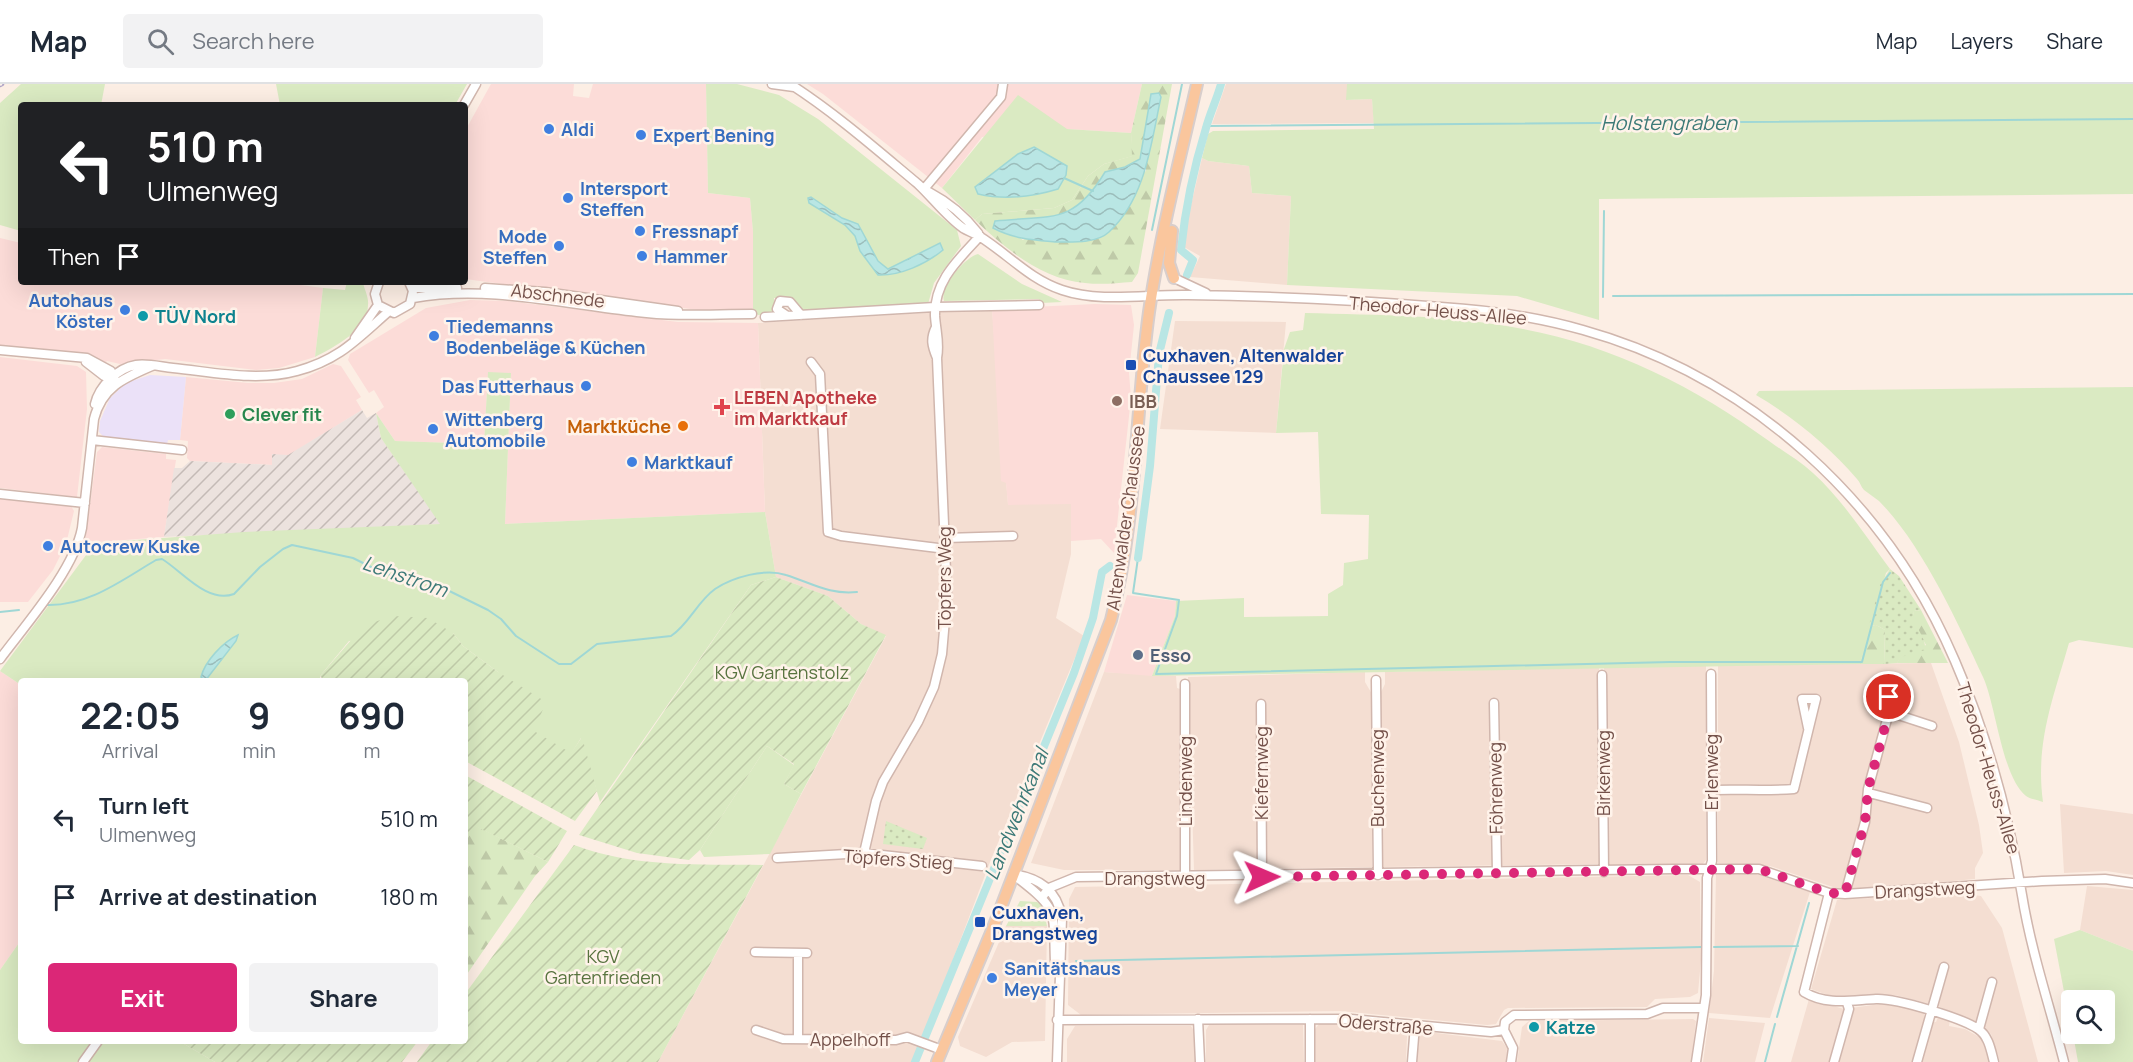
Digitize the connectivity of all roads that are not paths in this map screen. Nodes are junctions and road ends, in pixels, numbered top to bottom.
1 (476, 84) edge
2 (772, 84) edge
3 (1003, 84) edge
4 (1197, 84) edge
5 (792, 85) edge
6 (466, 102) edge
7 (924, 189) junction
8 (1173, 196) junction
9 (980, 236) junction
10 (1173, 278) joint
11 (378, 285) edge
12 (411, 285) edge
13 (1152, 294) junction
14 (1212, 295) junction
15 (413, 298) junction
16 (378, 305) junction
17 (1039, 305) dead end
18 (935, 307) junction
19 (388, 312) junction
20 (752, 314) dead end
21 (702, 315) junction
22 (786, 315) junction
23 (801, 315) junction
24 (765, 317) dead end
25 (345, 349) junction
26 (0, 350) edge
27 (811, 362) dead end
28 (114, 380) junction
29 (92, 440) junction
30 (182, 450) dead end
31 (0, 494) edge
32 (85, 503) junction
33 (1013, 536) dead end
34 (945, 538) junction
35 (946, 549) junction
36 (0, 659) edge
37 (1711, 674) dead end
38 (1602, 675) dead end
39 (1376, 680) dead end
40 (1185, 684) dead end
41 (1494, 703) dead end
42 (1261, 704) dead end
43 (1932, 726) dead end
44 (1808, 728) dead end
45 (1711, 790) junction
46 (1869, 793) junction
47 (1927, 808) dead end
48 (864, 853) junction
49 (777, 858) dead end
50 (982, 866) dead end
51 (1708, 869) junction
52 (1604, 872) junction
53 (1497, 873) junction
54 (1013, 874) junction
55 (1377, 875) junction
56 (1262, 877) junction
57 (1185, 878) junction
58 (2021, 882) junction
59 (2133, 883) edge
60 (1049, 888) junction
61 (1829, 893) junction
62 (1845, 894) junction
63 (1043, 896) junction
64 (755, 952) dead end
65 (1944, 967) dead end
66 (1992, 982) dead end
67 (1847, 1003) junction
68 (1703, 1008) junction
69 (1932, 1011) junction
70 (1198, 1019) junction
71 (1310, 1019) junction
72 (1057, 1020) junction
73 (1415, 1025) junction
74 (1979, 1029) junction
75 (756, 1030) dead end
76 (1504, 1030) junction
77 (798, 1039) junction
78 (96, 1044) edge
79 (942, 1050) junction
80 (83, 1062) edge
81 (938, 1062) edge
82 (1057, 1062) edge
83 (1200, 1062) edge
84 (1310, 1062) edge
85 (1412, 1062) edge
86 (1511, 1062) edge
87 (1696, 1062) edge
88 (1834, 1062) edge
89 (1917, 1062) edge
90 (1994, 1062) edge
91 (2064, 1062) edge

1 - 6 street
2 - 5 street
3 - 7 street
4 - 8 main road, Altenwalder Chaussee
5 - 7 street, Theodor-Heuss-Allee
7 - 9 street, Theodor-Heuss-Allee
8 - 10 main road, Altenwalder Chaussee
8 - 13 main road, Altenwalder Chaussee
9 - 13 street, Theodor-Heuss-Allee
9 - 18 street, Töpfers Weg
10 - 14 street
11 - 16 street
12 - 15 street
12 - 21 street, Abschnede
13 - 14 street, Theodor-Heuss-Allee
13 - 54 main road, Altenwalder Chaussee
14 - 58 street, Theodor-Heuss-Allee
15 - 19 street
15 - 21 street, Abschnede
16 - 19 street
16 - 25 street
17 - 18 street
18 - 23 street
18 - 34 street, Töpfers Weg
19 - 25 street
20 - 21 street, Abschnede
22 - 23 street
22 - 23 street
22 - 24 street
25 - 28 street
26 - 28 street
27 - 35 street
28 - 29 street
29 - 30 street
29 - 32 street
31 - 32 street
32 - 36 street
33 - 34 street
34 - 35 street, Töpfers Weg
35 - 48 street, Töpfers Weg
37 - 45 street, Erlenweg
38 - 52 street, Birkenweg
39 - 55 street, Buchenweg
40 - 57 street, Lindenweg
41 - 53 street, Föhrenweg
42 - 56 street, Kiefernweg
43 - 46 street
44 - 45 street
45 - 51 street, Erlenweg
46 - 47 street
46 - 62 street
48 - 49 street, Töpfers Stieg
48 - 50 street, Töpfers Stieg
51 - 52 street, Drangstweg
51 - 61 street, Drangstweg
51 - 68 street, Erlenweg
52 - 53 street, Drangstweg
53 - 55 street, Drangstweg
54 - 60 street
54 - 63 street
54 - 79 main road, Altenwalder Chaussee
55 - 56 street, Drangstweg
56 - 57 street, Drangstweg
57 - 60 street, Drangstweg
58 - 59 street, Drangstweg
58 - 62 street, Drangstweg
58 - 91 street, Theodor-Heuss-Allee
60 - 63 street
60 - 72 street
61 - 62 street, Drangstweg
61 - 67 street
63 - 72 street
64 - 77 street
65 - 69 street
66 - 74 street
67 - 69 street
67 - 88 street
68 - 76 street
68 - 87 street, Erlenweg
69 - 74 street
69 - 89 street
70 - 71 street, Oderstraße
70 - 72 street, Oderstraße
70 - 83 street
71 - 73 street, Oderstraße
71 - 84 street
72 - 82 street
73 - 76 street, Oderstraße
73 - 85 street
74 - 90 street
75 - 77 street, Appelhoff
76 - 86 street
77 - 79 street, Appelhoff
78 - 80 street
79 - 81 main road, Altenwalder Chaussee

